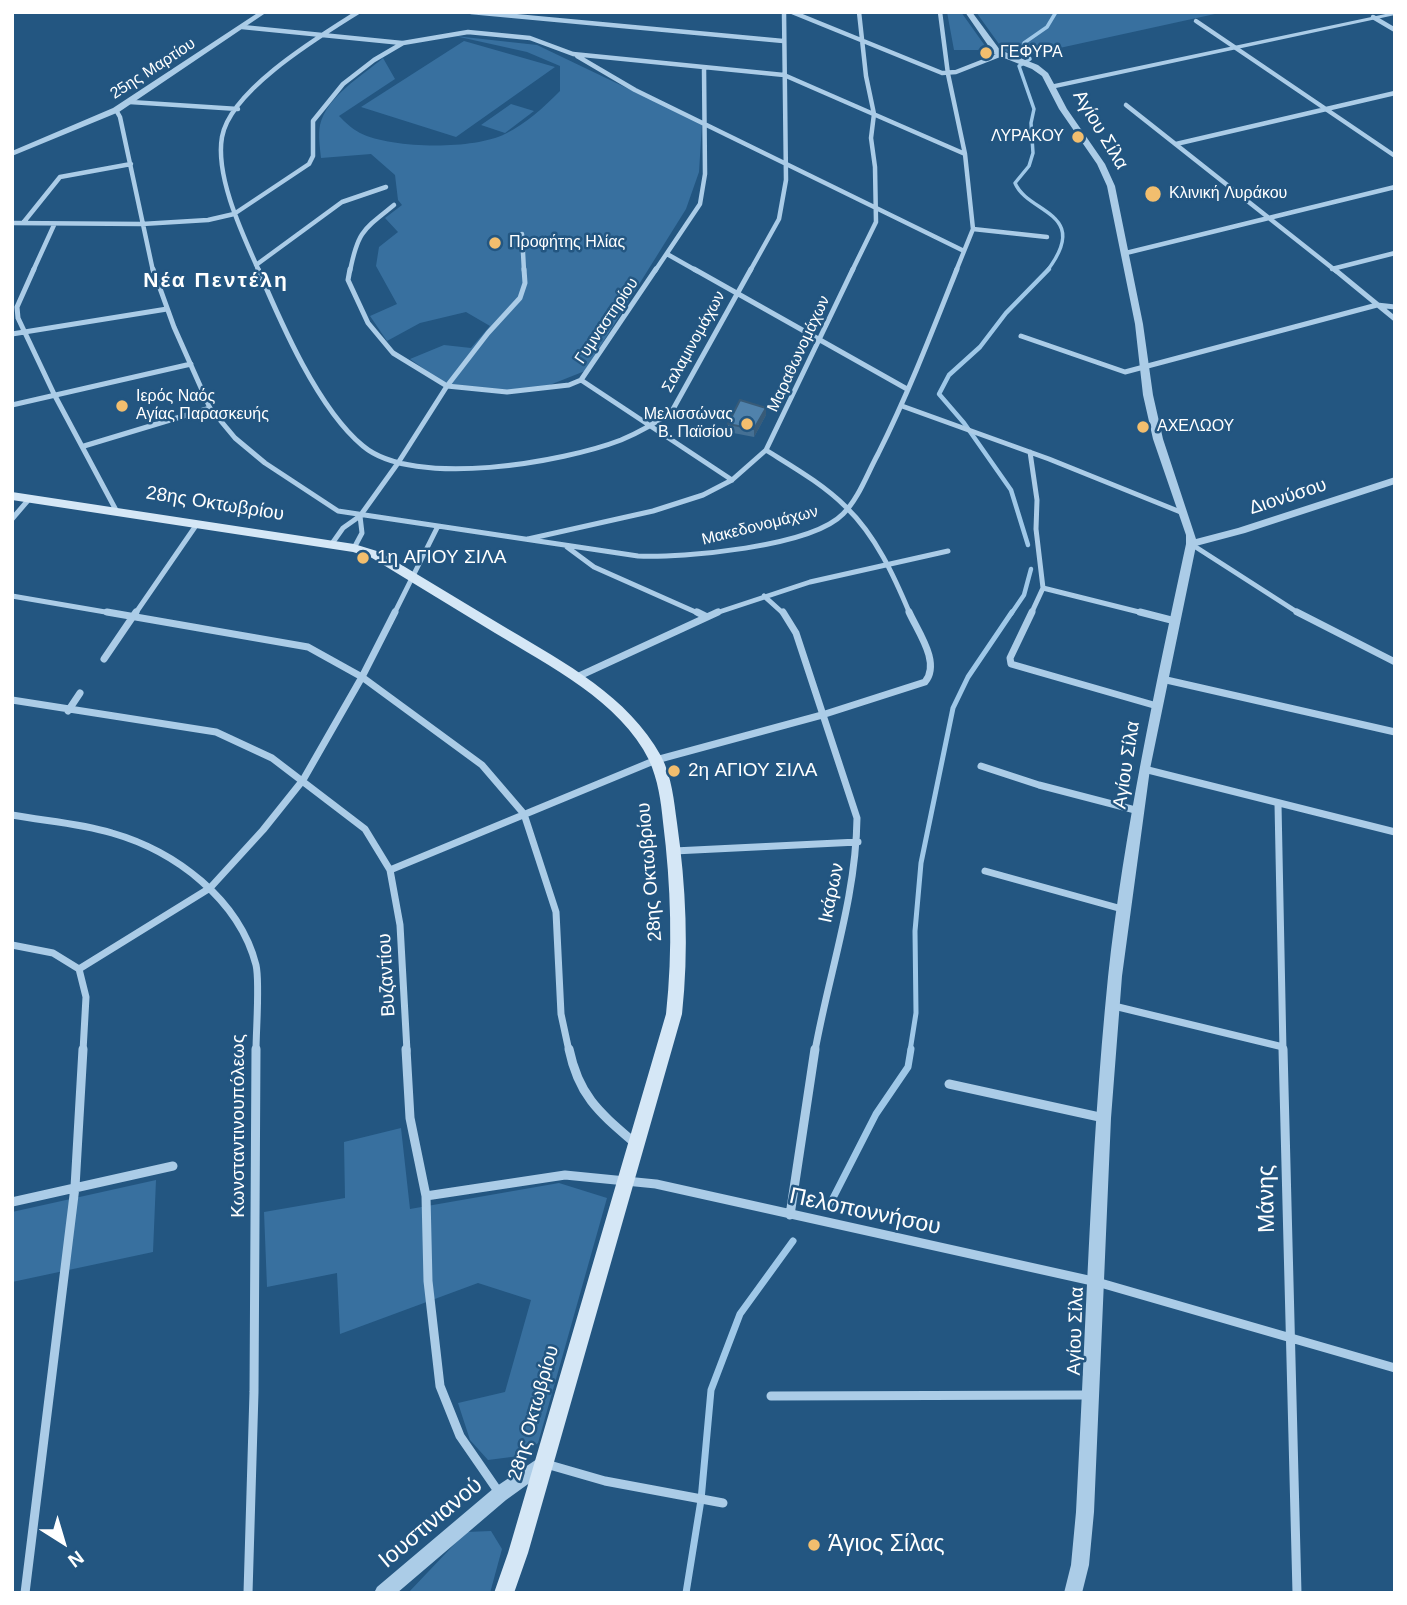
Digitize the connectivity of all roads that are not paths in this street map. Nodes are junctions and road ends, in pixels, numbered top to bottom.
1 (264, 12) edge
2 (358, 12) edge
3 (471, 12) edge
4 (784, 12) edge
5 (792, 12) edge
6 (859, 12) edge
7 (940, 12) edge
8 (968, 12) edge
9 (1395, 13) edge
10 (1373, 17) junction
11 (1196, 21) dead end
12 (242, 27) junction
13 (1395, 30) edge
14 (321, 36) junction
15 (862, 40) junction
16 (783, 41) junction
17 (402, 43) junction
18 (1236, 47) junction
19 (573, 54) junction
20 (1002, 54) junction
21 (704, 68) junction
22 (948, 74) junction
23 (784, 75) junction
24 (1052, 87) junction
25 (1395, 93) edge
26 (130, 102) junction
27 (1126, 105) dead end
28 (238, 109) junction
29 (1327, 109) junction
30 (116, 110) junction
31 (874, 114) junction
32 (704, 122) junction
33 (1176, 144) junction
34 (12, 154) edge
35 (965, 154) junction
36 (1395, 156) edge
37 (784, 162) junction
38 (131, 164) junction
39 (386, 187) dead end
40 (1395, 187) edge
41 (394, 205) dead end
42 (878, 208) junction
43 (234, 214) junction
44 (1272, 218) junction
45 (12, 223) edge
46 (23, 223) junction
47 (142, 224) junction
48 (54, 225) junction
49 (973, 229) junction
50 (522, 234) dead end
51 (1047, 237) dead end
52 (964, 251) junction
53 (1126, 253) junction
54 (1395, 253) edge
55 (667, 254) junction
56 (256, 265) junction
57 (1332, 269) junction
58 (736, 295) junction
59 (1377, 305) junction
60 (1395, 307) edge
61 (167, 309) junction
62 (1395, 319) edge
63 (25, 331) junction
64 (12, 334) edge
65 (1021, 336) dead end
66 (818, 341) junction
67 (191, 364) junction
68 (1144, 368) junction
69 (582, 380) junction
70 (447, 386) junction
71 (908, 388) junction
72 (54, 394) junction
73 (12, 405) edge
74 (902, 406) junction
75 (210, 408) junction
76 (651, 428) junction
77 (84, 446) junction
78 (766, 450) junction
79 (1030, 452) junction
80 (398, 463) junction
81 (732, 480) junction
82 (1395, 480) edge
83 (12, 496) edge
84 (30, 498) junction
85 (848, 508) junction
86 (117, 512) junction
87 (1183, 513) junction
88 (360, 516) junction
89 (12, 519) edge
90 (197, 524) junction
91 (438, 526) junction
92 (523, 540) junction
93 (1191, 544) junction
94 (331, 545) junction
95 (566, 547) junction
96 (354, 548) junction
97 (948, 551) dead end
98 (886, 564) junction
99 (413, 576) junction
100 (1043, 588) junction
101 (12, 596) edge
102 (764, 596) junction
103 (133, 616) junction
104 (707, 617) junction
105 (1175, 621) junction
106 (104, 659) dead end
107 (1395, 662) edge
108 (362, 677) junction
109 (577, 677) junction
110 (1162, 678) junction
111 (80, 693) dead end
112 (12, 700) edge
113 (1157, 706) junction
114 (68, 711) junction
115 (822, 715) junction
116 (1395, 732) edge
117 (656, 760) junction
118 (981, 766) dead end
119 (1144, 769) junction
120 (303, 780) junction
121 (1278, 804) junction
122 (1140, 811) junction
123 (524, 814) junction
124 (12, 815) edge
125 (1395, 832) edge
126 (858, 842) junction
127 (674, 851) junction
128 (390, 870) junction
129 (985, 871) dead end
130 (211, 888) junction
131 (1122, 909) junction
132 (12, 945) edge
133 (79, 969) junction
134 (1114, 1006) junction
135 (1283, 1047) junction
136 (949, 1084) dead end
137 (1104, 1118) junction
138 (636, 1145) junction
139 (173, 1166) dead end
140 (624, 1181) junction
141 (75, 1187) junction
142 (426, 1196) junction
143 (12, 1202) edge
144 (790, 1215) junction
145 (1097, 1282) junction
146 (1289, 1338) junction
147 (1395, 1367) edge
148 (1093, 1395) junction
149 (771, 1396) dead end
150 (543, 1463) junction
151 (500, 1494) junction
152 (723, 1503) dead end
153 (25, 1593) edge
154 (248, 1593) edge
155 (383, 1593) edge
156 (504, 1593) edge
157 (1073, 1593) edge
158 (1297, 1593) edge

1 - 12 street, 25ης Μαρτίου
2 - 14 street
3 - 16 street
4 - 16 street, Σαλαμινομάχων
5 - 15 street
6 - 15 street, Μαραθωνομάχων
7 - 22 street, Μακεδονομάχων
8 - 20 street, Αγίου Σίλα
9 - 10 street
10 - 13 street
10 - 18 street
11 - 18 street
12 - 14 street
12 - 26 street, 25ης Μαρτίου
14 - 17 street
14 - 28 street
15 - 22 street
15 - 31 street, Μαραθωνομάχων
16 - 23 street, Σαλαμινομάχων
17 - 19 street
17 - 43 street
18 - 24 street
18 - 29 street
19 - 21 street
19 - 32 street
20 - 22 street
20 - 24 street, Αγίου Σίλα
21 - 23 street
21 - 32 street, Γυμναστηρίου
22 - 35 street, Μακεδονομάχων
23 - 31 street
23 - 37 street, Σαλαμινομάχων
24 - 53 street, Αγίου Σίλα
25 - 29 street
26 - 28 street
26 - 30 street, 25ης Μαρτίου
27 - 33 street
28 - 43 street
29 - 33 street
29 - 36 street
30 - 34 street, 25ης Μαρτίου
30 - 38 street, Μακεδονομάχων
31 - 35 street
31 - 42 street, Μαραθωνομάχων
32 - 37 street
32 - 55 street, Γυμναστηρίου
33 - 44 street
35 - 49 street, Μακεδονομάχων
37 - 42 street
37 - 58 street, Σαλαμινομάχων
38 - 46 street
38 - 47 street, Μακεδονομάχων
39 - 56 street
40 - 44 street
41 - 70 street, Γυμναστηρίου
42 - 52 street
42 - 66 street, Μαραθωνομάχων
43 - 47 street
43 - 56 street
44 - 53 street
44 - 57 street
45 - 46 street
46 - 48 street
47 - 48 street
47 - 61 street, Μακεδονομάχων
48 - 63 street
49 - 51 street
49 - 52 street, Μακεδονομάχων
50 - 70 street
52 - 71 street, Μακεδονομάχων
53 - 68 street, Αγίου Σίλα
54 - 57 street
55 - 58 street
55 - 69 street, Γυμναστηρίου
56 - 80 street
57 - 59 street
58 - 66 street
58 - 76 street, Σαλαμινομάχων
59 - 60 street
59 - 62 street
59 - 68 street
61 - 63 street
61 - 67 street, Μακεδονομάχων
63 - 64 street
63 - 72 street
65 - 68 street
66 - 71 street
66 - 78 street, Μαραθωνομάχων
67 - 72 street
67 - 75 street, Μακεδονομάχων
68 - 87 street, Αγίου Σίλα
69 - 70 street, Γυμναστηρίου
69 - 76 street
70 - 80 street
71 - 74 street, Μακεδονομάχων
72 - 73 street
72 - 77 street
74 - 79 street
74 - 85 street, Μακεδονομάχων
75 - 77 street
75 - 88 street, Μακεδονομάχων
76 - 80 street, Σαλαμινομάχων
76 - 81 street
77 - 86 street
78 - 81 street, Μαραθωνομάχων
78 - 85 street
79 - 87 street
79 - 100 street
80 - 88 street
81 - 92 street, Μαραθωνομάχων
82 - 93 street, Διονύσου
83 - 84 main road, 28ης Οκτωβρίου
84 - 86 main road, 28ης Οκτωβρίου
84 - 89 street
85 - 95 street, Μακεδονομάχων
85 - 98 street
86 - 90 main road, 28ης Οκτωβρίου
87 - 93 street, Αγίου Σίλα
88 - 91 street, Μακεδονομάχων
88 - 94 street
88 - 96 street
90 - 94 main road, 28ης Οκτωβρίου
90 - 103 street
91 - 92 street, Μακεδονομάχων
91 - 99 street
92 - 95 street, Μακεδονομάχων
93 - 105 street, Αγίου Σίλα
93 - 107 street
94 - 96 main road, 28ης Οκτωβρίου
95 - 104 street
96 - 99 main road, 28ης Οκτωβρίου
97 - 98 street
98 - 102 street
98 - 115 street
99 - 108 street
99 - 109 main road, 28ης Οκτωβρίου
100 - 105 street
100 - 113 street
101 - 103 street
102 - 104 street
102 - 115 street, Ικάρων
103 - 106 street
103 - 108 street
104 - 109 street
105 - 110 street, Αγίου Σίλα
108 - 120 street
108 - 123 street
109 - 117 main road, 28ης Οκτωβρίου
110 - 113 street, Αγίου Σίλα
110 - 116 street
111 - 114 street
112 - 114 street, Βυζαντίου
113 - 119 street, Αγίου Σίλα
114 - 120 street, Βυζαντίου
115 - 117 street
115 - 126 street, Ικάρων
117 - 123 street
117 - 127 main road, 28ης Οκτωβρίου
118 - 122 street
119 - 121 street
119 - 122 street, Αγίου Σίλα
120 - 128 street, Βυζαντίου
120 - 130 street
121 - 125 street
121 - 135 street, Μάνης
122 - 131 street, Αγίου Σίλα
123 - 128 street
123 - 138 street
124 - 130 street, Κωνσταντινουπόλεως
126 - 127 street
126 - 144 street, Ικάρων
127 - 138 main road, 28ης Οκτωβρίου
128 - 142 street, Βυζαντίου
129 - 131 street
130 - 133 street
130 - 154 street, Κωνσταντινουπόλεως
131 - 134 street, Αγίου Σίλα
132 - 133 street
133 - 141 street
134 - 135 street
134 - 137 street, Αγίου Σίλα
135 - 146 street, Μάνης
136 - 137 street
137 - 145 street, Αγίου Σίλα
138 - 140 main road, 28ης Οκτωβρίου
139 - 141 street
140 - 142 street, Πελοποννήσου
140 - 144 street, Πελοποννήσου
140 - 150 main road, 28ης Οκτωβρίου
141 - 143 street
141 - 153 street
142 - 151 street, Βυζαντίου
144 - 145 street, Πελοποννήσου
145 - 146 street, Πελοποννήσου
145 - 148 street, Αγίου Σίλα
146 - 147 street, Πελοποννήσου
146 - 158 street, Μάνης
148 - 149 street
148 - 157 street, Αγίου Σίλα
150 - 151 street, Ιουστινιανού
150 - 152 street
150 - 156 main road, 28ης Οκτωβρίου
151 - 155 street, Ιουστινιανού

